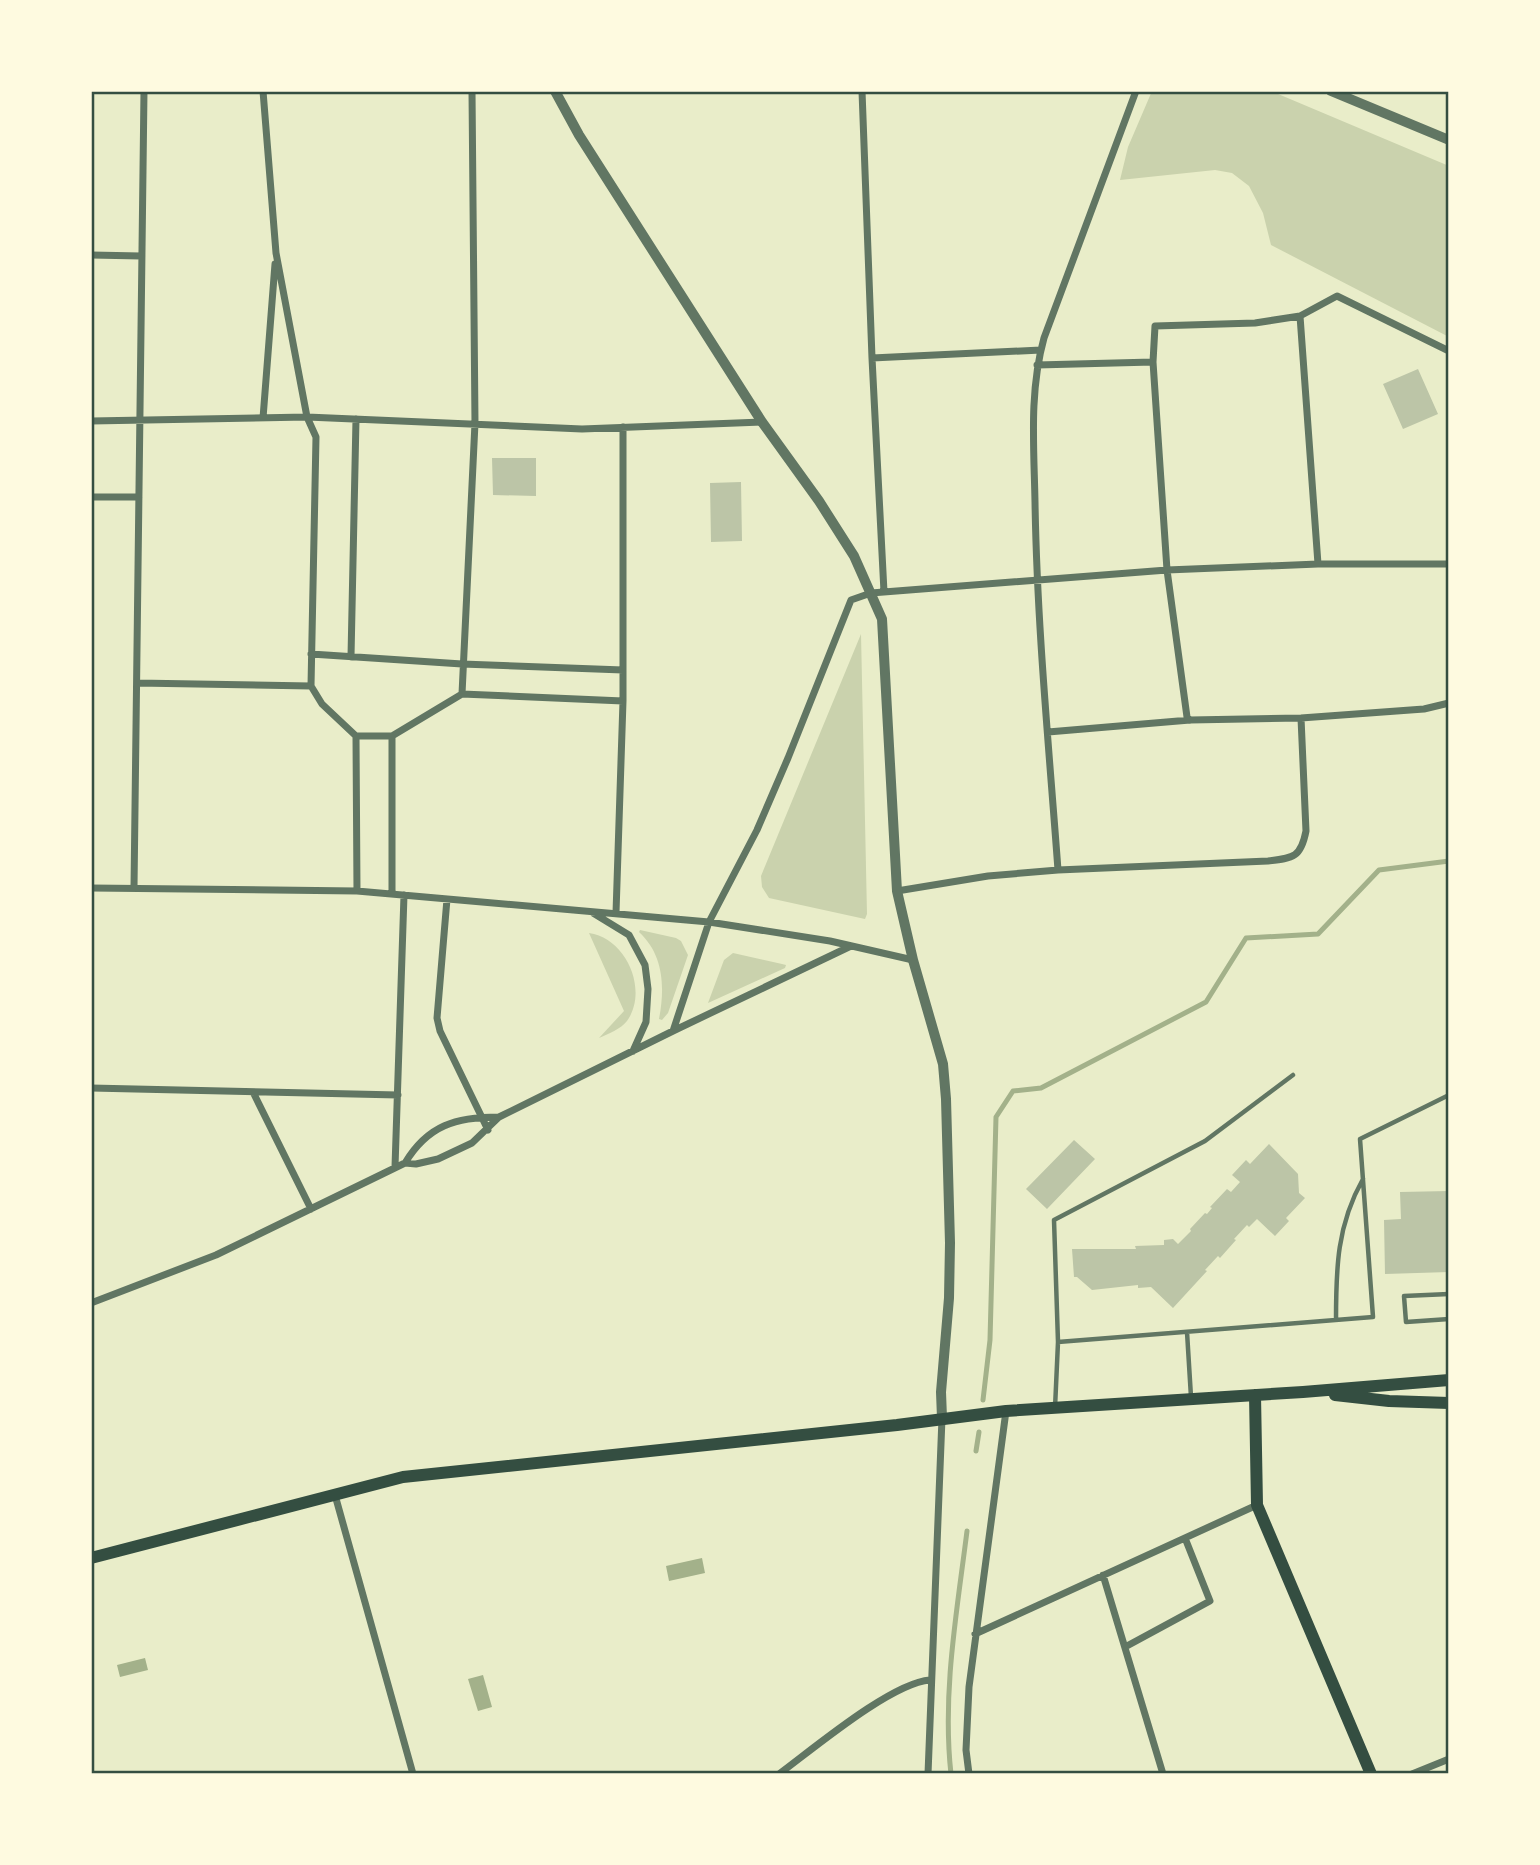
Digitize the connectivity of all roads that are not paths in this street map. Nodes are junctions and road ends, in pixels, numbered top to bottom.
1 (144, 91) edge
2 (263, 91) edge
3 (472, 91) edge
4 (555, 91) edge
5 (862, 91) edge
6 (1136, 91) edge
7 (1331, 91) edge
8 (1449, 140) edge
9 (276, 253) junction
10 (91, 255) edge
11 (141, 256) junction
12 (1300, 316) junction
13 (1041, 350) junction
14 (1449, 351) edge
15 (872, 358) junction
16 (1153, 362) junction
17 (1037, 365) junction
18 (307, 417) junction
19 (262, 418) junction
20 (356, 419) junction
21 (91, 421) edge
22 (140, 421) junction
23 (762, 422) junction
24 (475, 423) junction
25 (622, 427) junction
26 (91, 497) edge
27 (139, 497) junction
28 (1318, 564) junction
29 (1449, 564) edge
30 (1167, 570) junction
31 (1036, 581) junction
32 (884, 592) junction
33 (871, 593) junction
34 (311, 654) junction
35 (351, 657) junction
36 (462, 664) junction
37 (623, 670) junction
38 (137, 683) junction
39 (311, 686) junction
40 (462, 694) junction
41 (623, 701) junction
42 (1449, 703) edge
43 (1301, 718) junction
44 (1190, 720) junction
45 (1048, 732) junction
46 (356, 736) junction
47 (392, 736) junction
48 (1058, 870) junction
49 (91, 888) edge
50 (134, 888) junction
51 (357, 891) junction
52 (897, 891) junction
53 (392, 894) junction
54 (404, 895) junction
55 (446, 899) junction
56 (590, 911) junction
57 (616, 914) junction
58 (709, 922) junction
59 (852, 946) junction
60 (913, 960) junction
61 (673, 1031) junction
62 (633, 1051) junction
63 (1293, 1075) dead end
64 (91, 1088) edge
65 (253, 1092) junction
66 (398, 1095) junction
67 (1449, 1095) edge
68 (481, 1117) junction
69 (499, 1117) junction
70 (488, 1130) junction
71 (405, 1163) junction
72 (396, 1167) junction
73 (1363, 1178) junction
74 (311, 1209) junction
75 (1449, 1294) edge
76 (91, 1303) edge
77 (1449, 1319) edge
78 (1336, 1320) junction
79 (1187, 1332) junction
80 (1058, 1342) junction
81 (1449, 1380) edge
82 (1303, 1392) junction
83 (1255, 1395) junction
84 (1191, 1399) junction
85 (1449, 1402) edge
86 (1055, 1408) junction
87 (1006, 1411) junction
88 (942, 1418) junction
89 (335, 1495) junction
90 (1257, 1505) junction
91 (1185, 1538) junction
92 (91, 1558) edge
93 (1103, 1575) junction
94 (975, 1634) junction
95 (1125, 1647) junction
96 (930, 1680) junction
97 (1449, 1759) edge
98 (412, 1774) edge
99 (779, 1774) edge
100 (928, 1774) edge
101 (970, 1774) edge
102 (1163, 1774) edge
103 (1371, 1774) edge
104 (1412, 1774) edge

1 - 11 street
2 - 9 street
3 - 24 street
4 - 23 street
5 - 15 street
6 - 13 street
7 - 8 street
9 - 18 street
9 - 19 street
10 - 11 street
11 - 22 street
12 - 14 street
12 - 16 street
12 - 28 street
13 - 15 street
13 - 17 street
15 - 32 street
16 - 17 street
16 - 30 street
17 - 31 street
18 - 19 street
18 - 20 street
18 - 34 street
19 - 22 street
20 - 24 street
20 - 35 street
21 - 22 street
22 - 27 street
23 - 25 street
23 - 33 street
24 - 25 street
24 - 36 street
25 - 37 street
26 - 27 street
27 - 38 street
28 - 29 street
28 - 30 street
30 - 31 street
30 - 44 street
31 - 32 street
31 - 45 street
32 - 33 street
33 - 52 street
33 - 58 street
34 - 35 street
34 - 39 street
35 - 36 street
36 - 37 street
36 - 40 street
37 - 41 street
38 - 39 street
38 - 50 street
39 - 46 street
40 - 41 street
40 - 47 street
41 - 57 street
42 - 43 street
43 - 44 street
43 - 48 street
44 - 45 street
45 - 48 street
46 - 47 street
46 - 51 street
47 - 53 street
48 - 52 street
49 - 50 street
50 - 51 street
51 - 53 street
52 - 60 street
53 - 54 street
54 - 55 street
54 - 66 street
55 - 56 street
55 - 68 street
56 - 57 street
56 - 62 street
57 - 58 street
58 - 59 street
58 - 61 street
59 - 60 street
59 - 61 street
60 - 88 street
61 - 62 street
62 - 69 street
63 - 80 lane
64 - 65 street
65 - 66 street
65 - 74 street
66 - 72 street
67 - 73 lane
68 - 69 street
68 - 70 street
68 - 71 street
69 - 70 street
70 - 71 street
71 - 72 street
72 - 74 street
73 - 78 lane
73 - 78 lane
74 - 76 street
75 - 77 lane
78 - 79 lane
79 - 80 lane
79 - 84 lane
80 - 86 lane
81 - 82 main road
82 - 83 main road
82 - 85 main road
83 - 84 main road
83 - 90 main road
84 - 86 main road
86 - 87 main road
87 - 88 main road
87 - 94 street
88 - 89 main road
88 - 96 street
89 - 92 main road
89 - 98 street
90 - 91 street
90 - 103 main road
91 - 93 street
91 - 95 street
93 - 94 street
93 - 95 street
94 - 101 street
95 - 102 street
96 - 99 street
96 - 100 street
97 - 104 street

